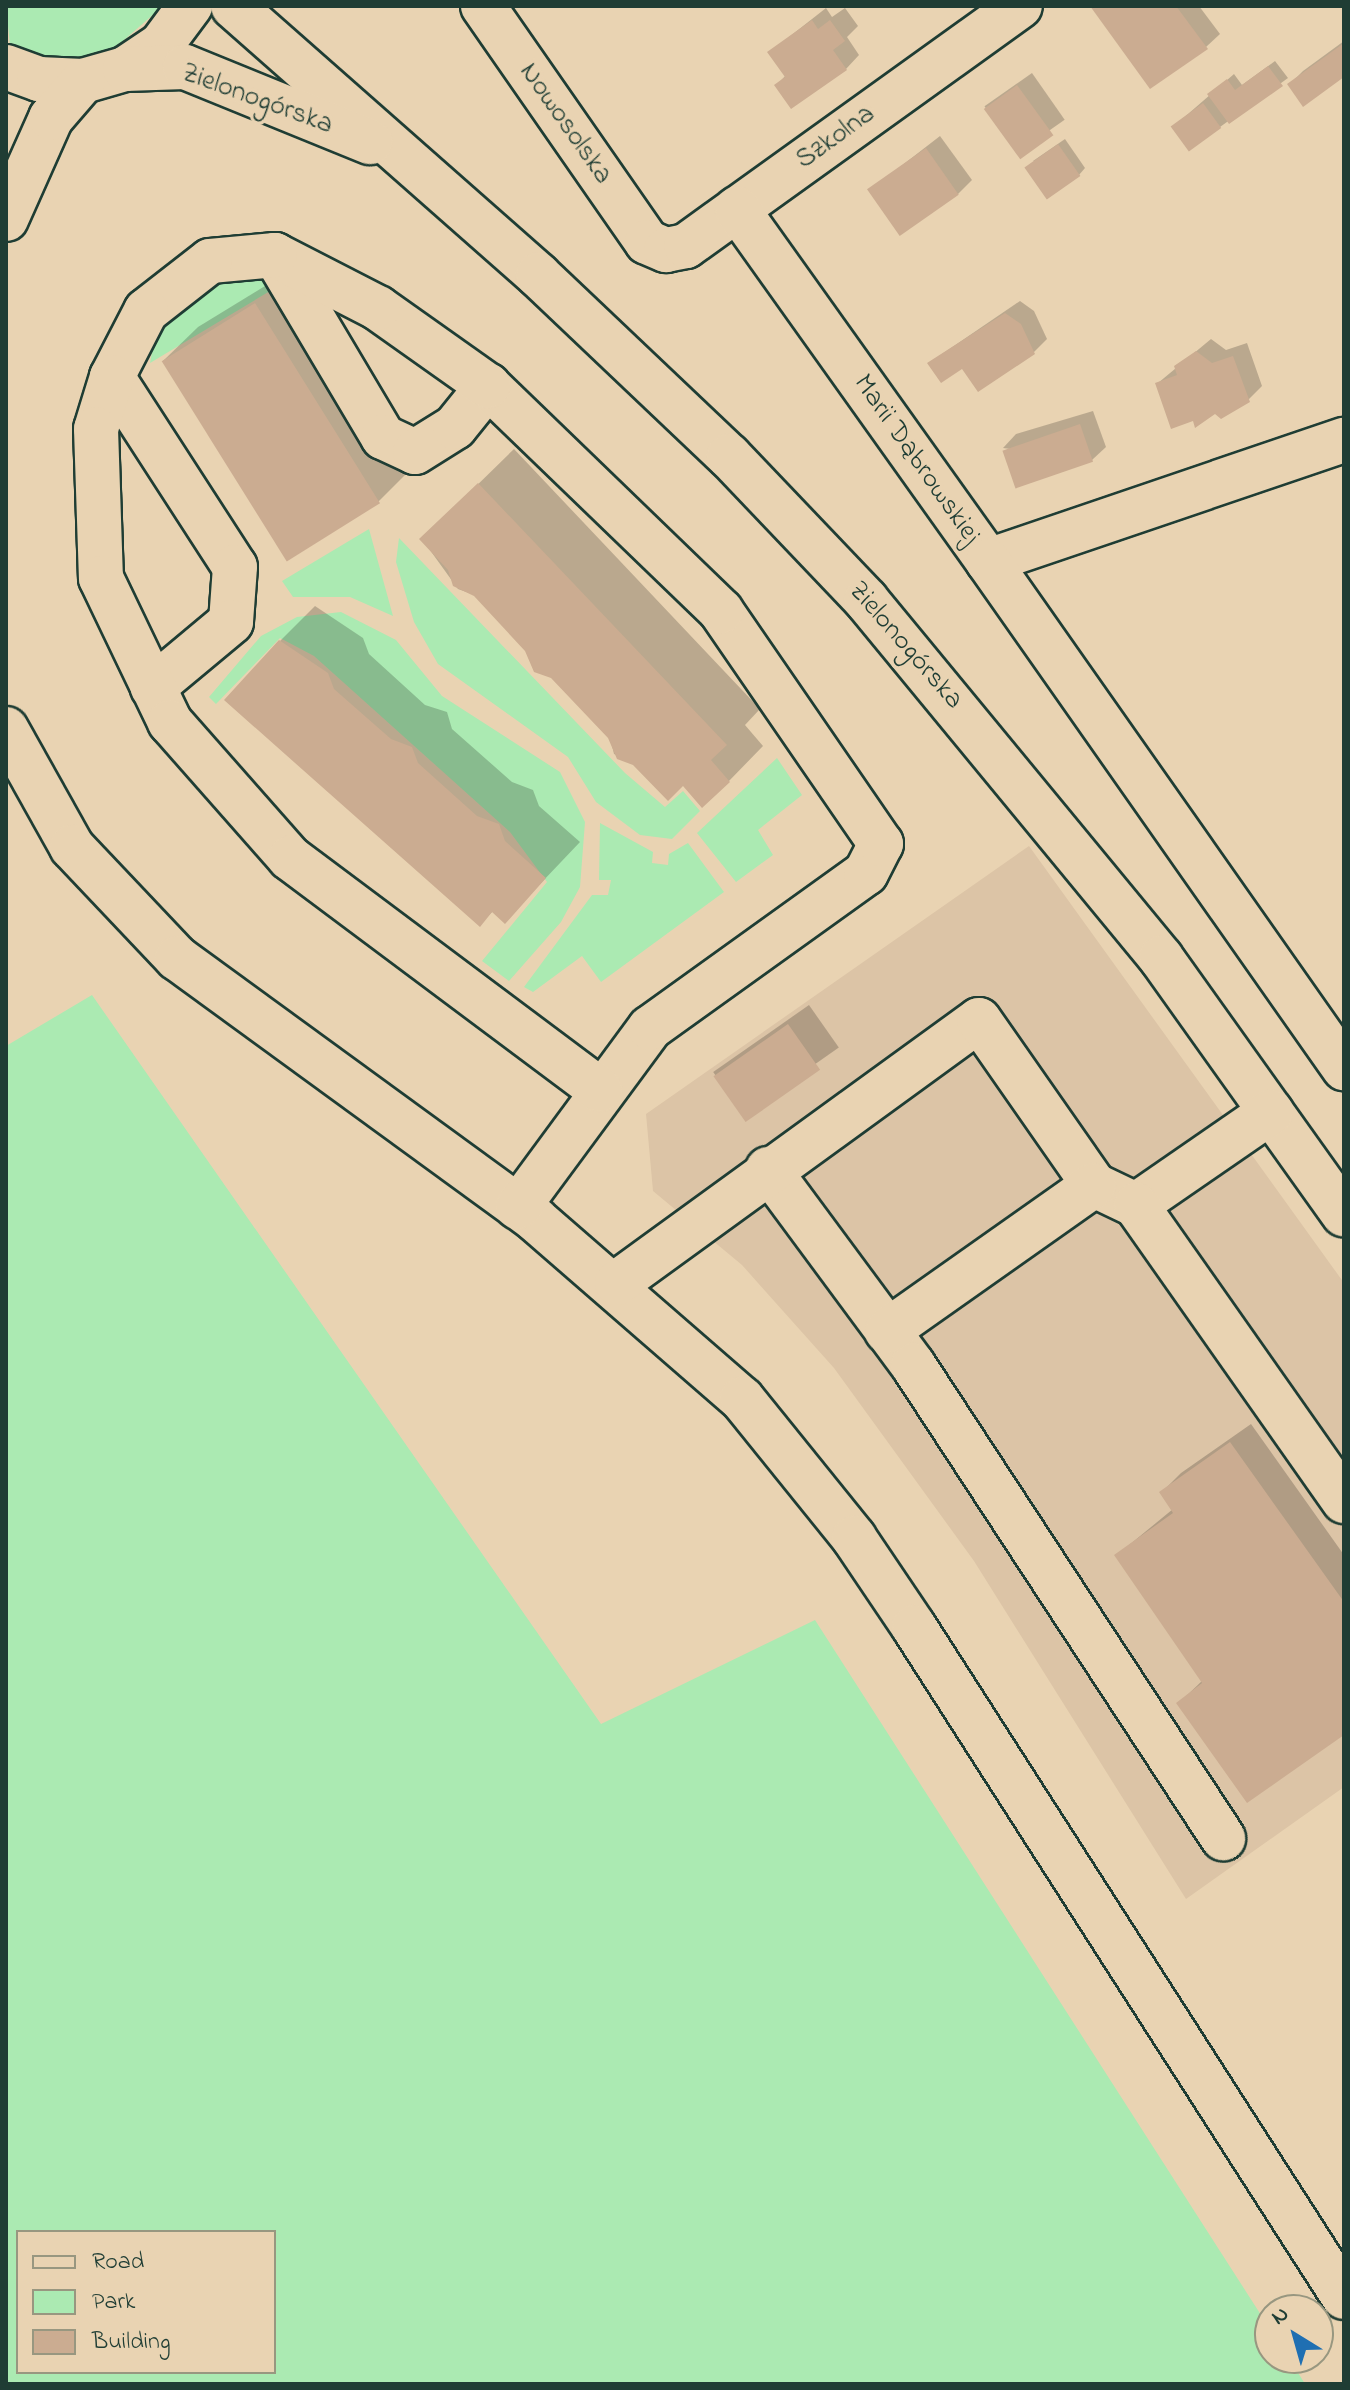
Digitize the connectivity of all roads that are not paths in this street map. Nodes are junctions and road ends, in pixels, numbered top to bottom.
1 (190, 6) edge
2 (233, 6) edge
3 (483, 6) edge
4 (1020, 6) edge
5 (6, 67) edge
6 (125, 69) junction
7 (83, 81) junction
8 (387, 149) junction
9 (737, 209) junction
10 (6, 219) edge
11 (647, 242) joint
12 (275, 255) junction
13 (112, 377) junction
14 (488, 386) junction
15 (1344, 440) edge
16 (988, 561) junction
17 (153, 687) junction
18 (6, 729) edge
19 (1344, 1068) edge
20 (600, 1090) junction
21 (1271, 1112) junction
22 (768, 1169) junction
23 (1094, 1185) junction
24 (1136, 1205) junction
25 (518, 1207) junction
26 (1344, 1215) edge
27 (617, 1283) junction
28 (887, 1331) junction
29 (1344, 1501) edge
30 (1223, 1838) dead end
31 (1344, 2297) edge

1 - 6 street
2 - 8 street, Zielonogórska
3 - 11 street, Nowosolska
4 - 9 street, Szkolna
5 - 7 street
6 - 7 street
6 - 8 street, Zielonogórska
7 - 10 street
8 - 21 street, Zielonogórska
9 - 11 street, Szkolna
9 - 16 street, Marii Dąbrowskiej
12 - 13 street
12 - 14 street
12 - 14 street
13 - 17 street
13 - 17 street
14 - 20 street
15 - 16 street, Marii Dąbrowskiej
16 - 19 street
17 - 20 street
18 - 25 street
20 - 25 street
21 - 24 street
21 - 26 street, Zielonogórska
22 - 23 street
22 - 27 street
22 - 28 street
23 - 24 street
23 - 28 street
24 - 29 street
25 - 27 street
27 - 31 street
28 - 30 street

